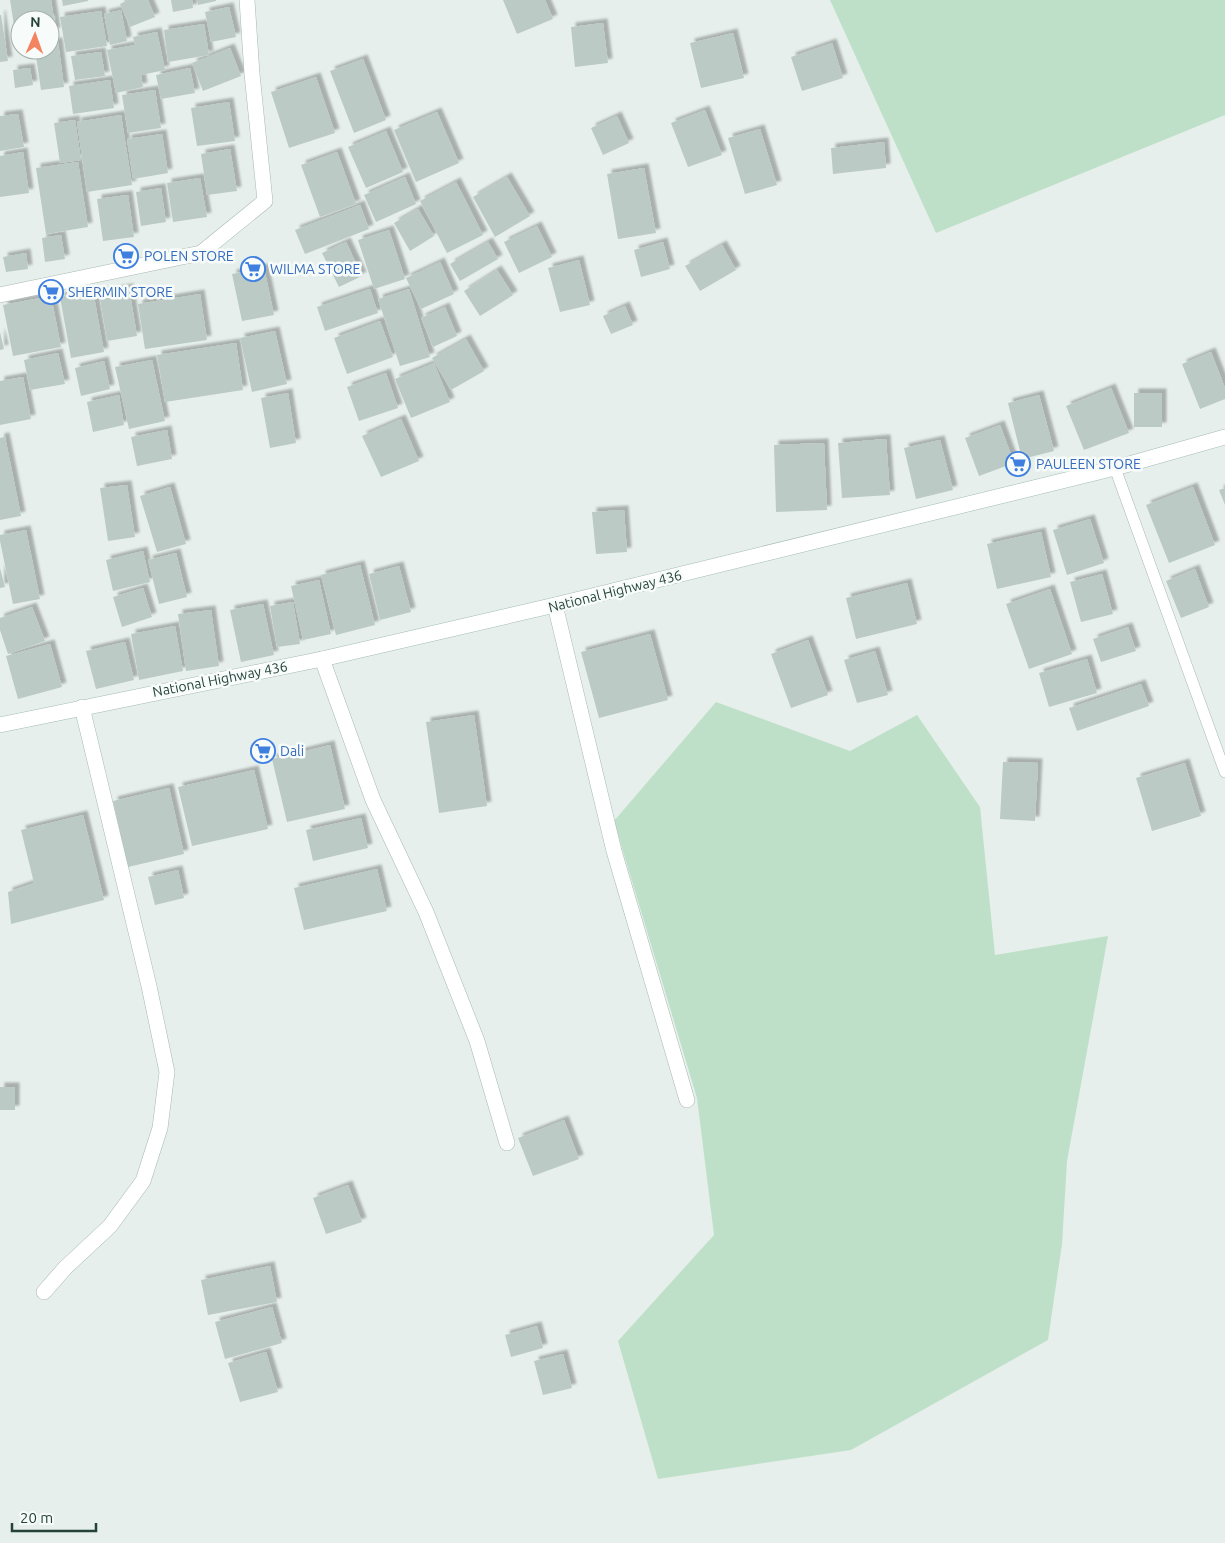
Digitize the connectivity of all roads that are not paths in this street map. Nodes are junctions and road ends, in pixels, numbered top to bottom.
1 (247, 0) edge
2 (0, 295) edge
3 (1225, 437) edge
4 (1115, 468) junction
5 (555, 605) junction
6 (322, 659) junction
7 (82, 707) junction
8 (0, 724) edge
9 (1225, 772) edge
10 (687, 1100) dead end
11 (507, 1143) dead end
12 (44, 1292) dead end

1 - 2 street
3 - 4 street, National Highway 436
4 - 5 street, National Highway 436
4 - 9 lane
5 - 6 street, National Highway 436
5 - 10 street
6 - 7 street, National Highway 436
6 - 11 street
7 - 8 street, National Highway 436
7 - 12 street

